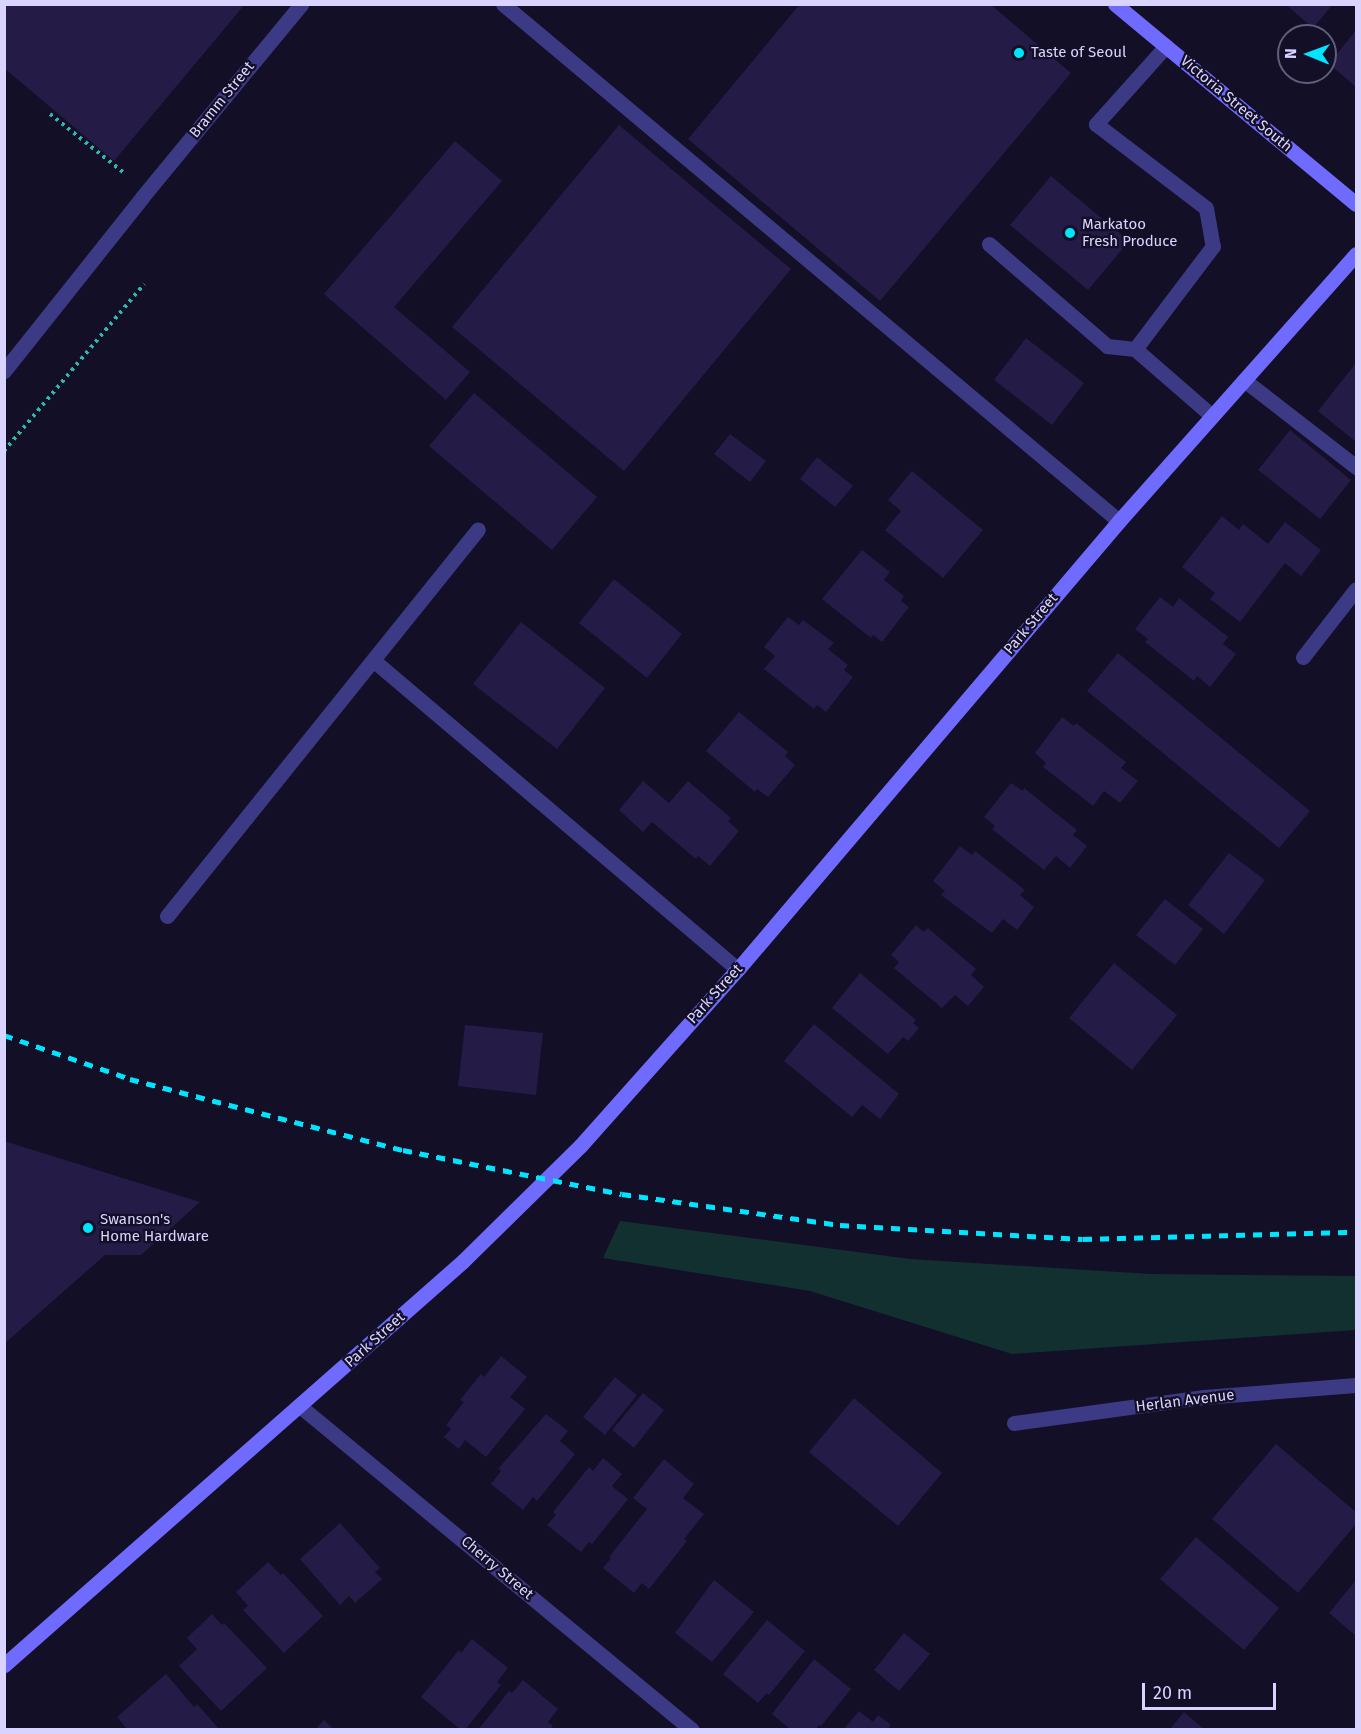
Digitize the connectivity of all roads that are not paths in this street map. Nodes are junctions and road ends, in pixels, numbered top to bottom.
1 (301, 4) edge
2 (503, 4) edge
3 (1115, 4) edge
4 (1166, 46) junction
5 (1356, 204) edge
6 (989, 244) dead end
7 (1356, 254) edge
8 (1135, 349) junction
9 (4, 372) edge
10 (1244, 380) junction
11 (1212, 416) junction
12 (1356, 467) edge
13 (1119, 521) junction
14 (478, 529) dead end
15 (1356, 590) edge
16 (1304, 657) dead end
17 (373, 660) junction
18 (167, 916) dead end
19 (738, 969) junction
20 (1356, 1385) edge
21 (301, 1407) junction
22 (1014, 1423) dead end
23 (4, 1665) edge
24 (692, 1730) edge

1 - 9 street, Bramm Street
2 - 13 street
3 - 4 street, Victoria Street South
4 - 5 street, Victoria Street South
4 - 8 street
6 - 8 street
7 - 10 street, Park Street
8 - 11 street
10 - 11 street, Park Street
10 - 12 street
11 - 13 street, Park Street
13 - 19 street, Park Street
14 - 17 street
15 - 16 street
17 - 18 street
17 - 19 street
19 - 21 street, Park Street
20 - 22 street, Herlan Avenue
21 - 23 street, Park Street
21 - 24 street, Cherry Street

